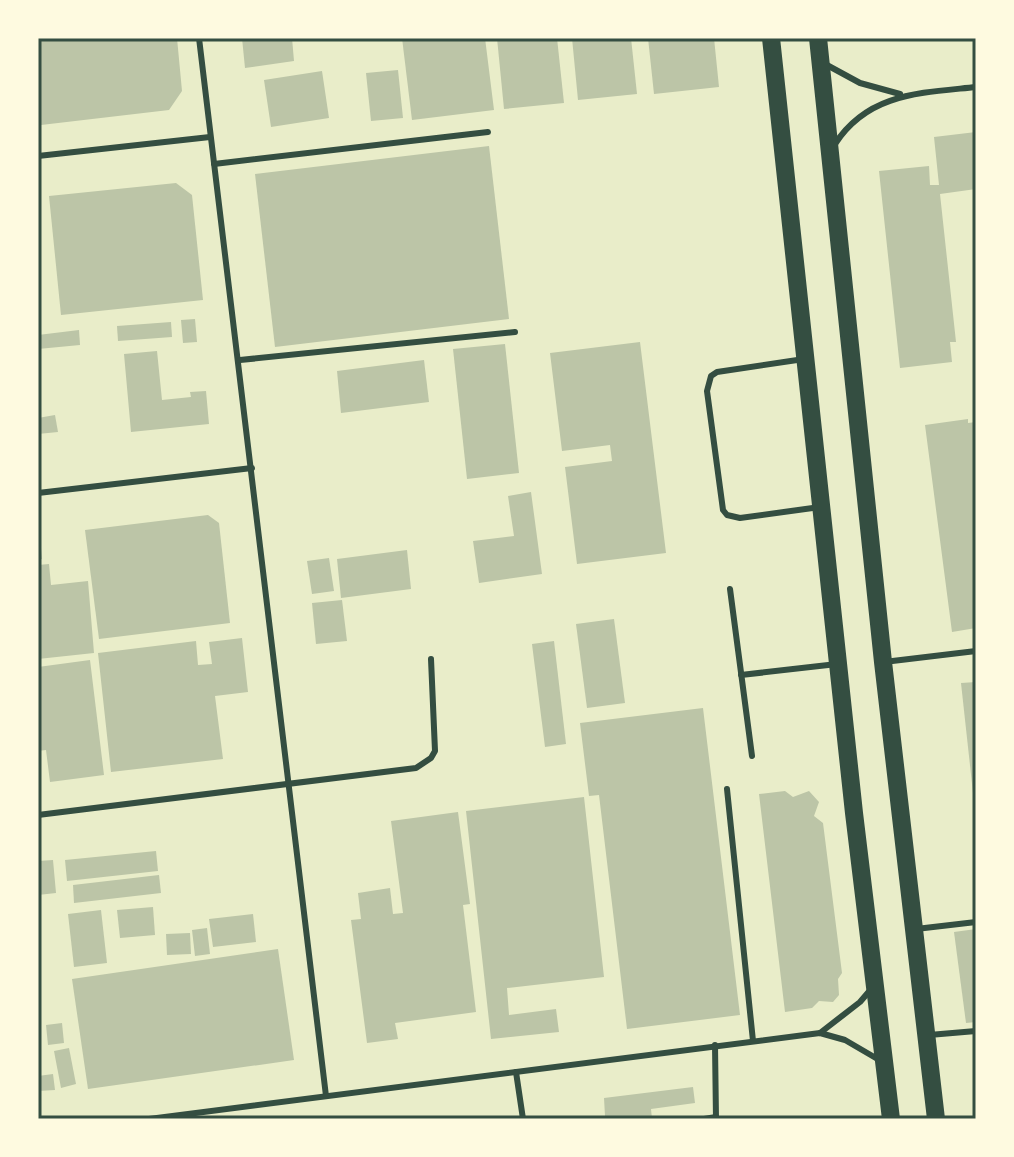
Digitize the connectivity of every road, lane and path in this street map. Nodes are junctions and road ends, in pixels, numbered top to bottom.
1 (199, 38) edge
2 (771, 38) edge
3 (818, 38) edge
4 (821, 61) junction
5 (976, 87) edge
6 (903, 95) junction
7 (488, 132) dead end
8 (210, 137) junction
9 (831, 150) junction
10 (38, 156) edge
11 (214, 164) junction
12 (515, 332) dead end
13 (808, 358) junction
14 (240, 360) junction
15 (252, 468) junction
16 (38, 493) edge
17 (823, 507) junction
18 (730, 589) dead end
19 (976, 651) edge
20 (431, 659) dead end
21 (883, 662) junction
22 (839, 663) junction
23 (741, 675) junction
24 (752, 756) dead end
25 (291, 785) junction
26 (727, 789) dead end
27 (38, 815) edge
28 (976, 922) edge
29 (913, 929) junction
30 (873, 986) junction
31 (976, 1031) edge
32 (820, 1033) junction
33 (926, 1036) junction
34 (753, 1041) junction
35 (715, 1045) junction
36 (883, 1062) junction
37 (516, 1072) junction
38 (326, 1096) junction
39 (716, 1118) edge
40 (149, 1119) edge
41 (523, 1119) edge
42 (704, 1119) edge
43 (891, 1119) edge
44 (936, 1119) edge

1 - 8 lane
2 - 13 main road
3 - 4 main road
4 - 6 lane
4 - 9 main road
5 - 6 lane
6 - 9 lane
7 - 11 lane
8 - 10 lane
8 - 11 lane
9 - 21 main road
11 - 14 lane
12 - 14 lane
13 - 17 main road
13 - 17 lane
14 - 15 lane
15 - 16 lane
15 - 25 lane
17 - 22 main road
18 - 23 lane
19 - 21 lane
20 - 25 lane
21 - 29 main road
22 - 23 lane
22 - 30 main road
23 - 24 lane
25 - 27 lane
25 - 38 lane
26 - 34 lane
28 - 29 lane
29 - 33 main road
30 - 32 lane
30 - 36 main road
31 - 33 lane
32 - 34 lane
32 - 36 lane
33 - 44 main road
34 - 35 lane
35 - 37 lane
35 - 39 lane
36 - 43 main road
37 - 38 lane
37 - 41 lane
38 - 40 lane
39 - 42 lane

